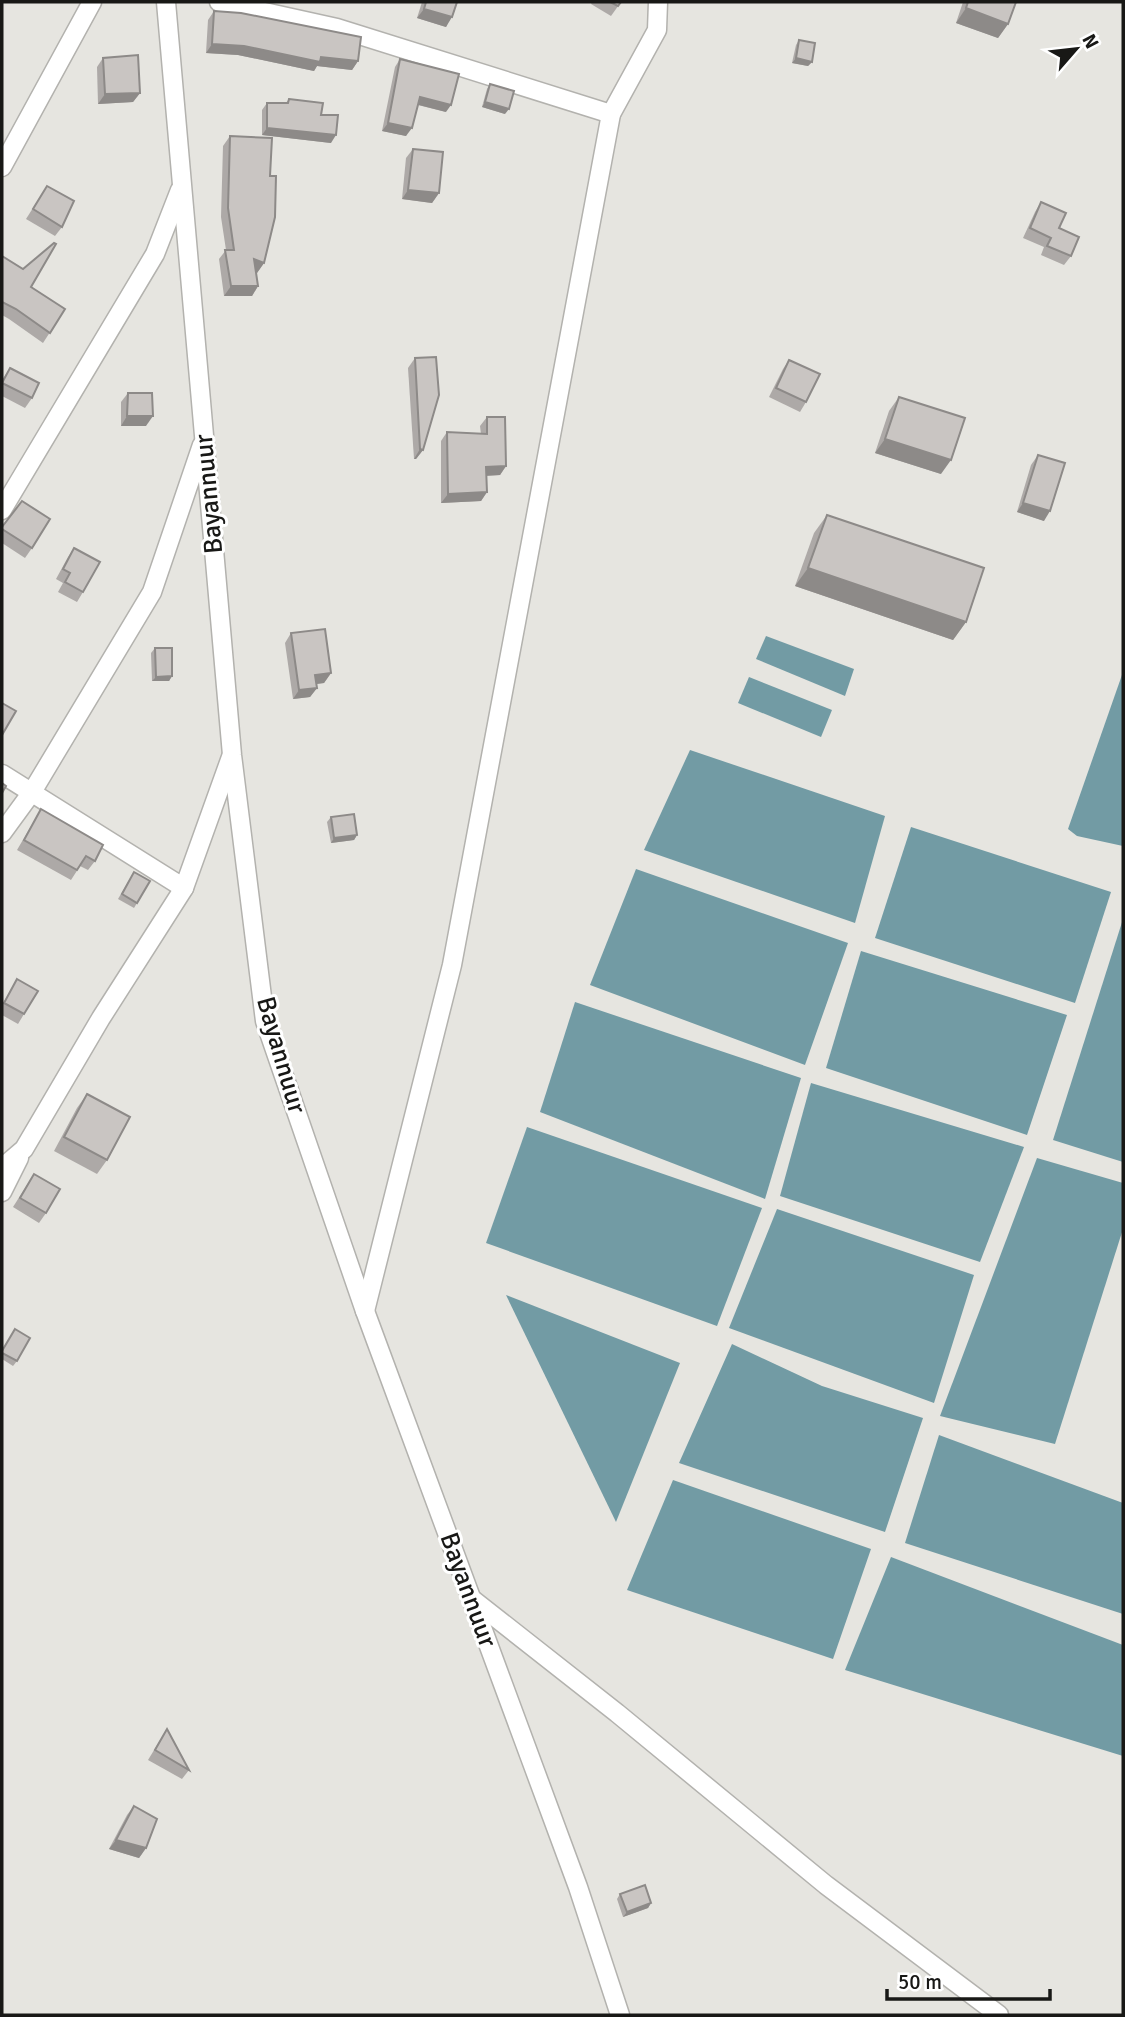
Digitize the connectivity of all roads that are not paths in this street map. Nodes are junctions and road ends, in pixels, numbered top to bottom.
1 (92, 2) edge
2 (166, 2) edge
3 (219, 2) edge
4 (658, 2) edge
5 (611, 114) junction
6 (2, 167) edge
7 (182, 184) junction
8 (205, 438) junction
9 (2, 510) edge
10 (232, 755) junction
11 (2, 774) edge
12 (32, 792) junction
13 (2, 833) edge
14 (184, 888) junction
15 (24, 1149) junction
16 (2, 1168) edge
17 (2, 1192) edge
18 (365, 1311) junction
19 (471, 1600) junction
20 (620, 2015) edge
21 (999, 2015) edge

1 - 6 street
2 - 7 street, Bayannuur
3 - 5 street
4 - 5 street
5 - 18 street
7 - 8 street, Bayannuur
7 - 9 street
8 - 10 street, Bayannuur
8 - 12 street
10 - 14 street
10 - 18 street, Bayannuur
11 - 12 street
12 - 13 street
12 - 14 street
14 - 15 street
15 - 16 street
15 - 17 street
18 - 19 street, Bayannuur
19 - 20 street, Bayannuur
19 - 21 street

